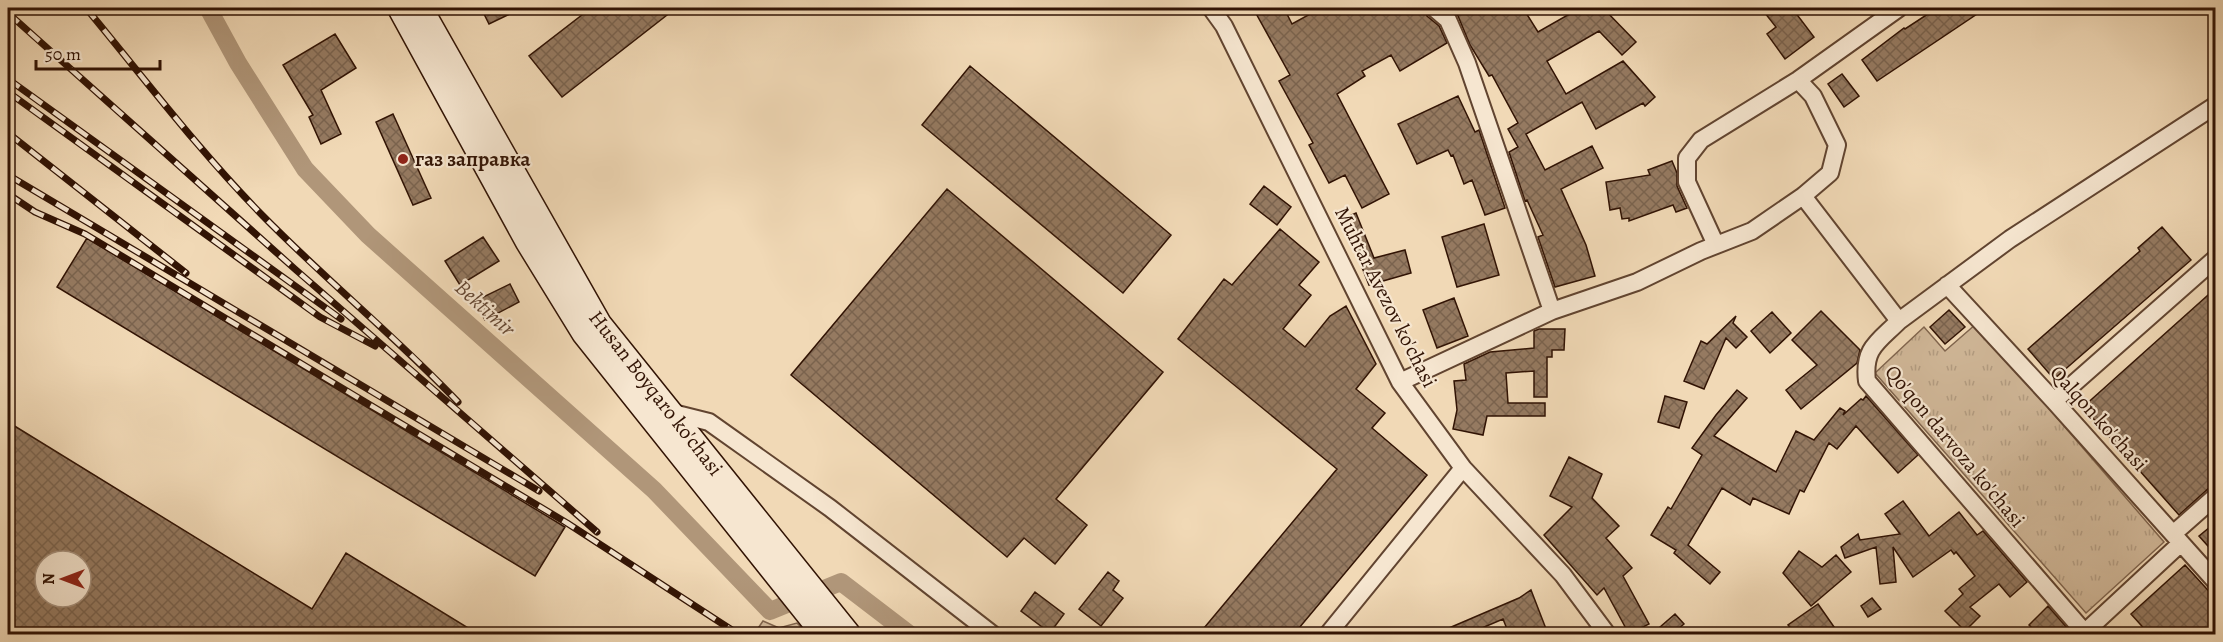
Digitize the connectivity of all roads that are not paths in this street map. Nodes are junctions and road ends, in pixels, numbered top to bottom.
1 (400, 8) edge
2 (420, 8) edge
3 (1211, 8) edge
4 (1434, 8) edge
5 (1899, 8) edge
6 (1798, 80) junction
7 (2216, 105) edge
8 (1803, 196) junction
9 (1716, 245) junction
10 (2216, 258) edge
11 (1947, 285) junction
12 (1552, 311) junction
13 (1899, 321) junction
14 (1400, 382) junction
15 (2054, 400) junction
16 (669, 412) junction
17 (1463, 468) junction
18 (2216, 496) edge
19 (2177, 539) junction
20 (788, 574) junction
21 (2216, 582) edge
22 (832, 629) edge
23 (992, 634) edge
24 (1328, 634) edge
25 (1607, 634) edge
26 (2085, 634) edge

1 - 20 main road, Husan Boyqaro ko'chasi
2 - 16 main road, Husan Boyqaro ko'chasi
3 - 14 street, Muhtar Avezov ko'chasi
4 - 12 street
5 - 6 street
6 - 8 street
6 - 9 street
7 - 11 street, Qo'qon darvoza ko'chasi
8 - 9 street
8 - 13 street
9 - 12 street
10 - 15 street
11 - 13 street, Qo'qon darvoza ko'chasi
11 - 15 street, Qalqon ko'chasi
12 - 14 street
13 - 26 street, Qo'qon darvoza ko'chasi
14 - 17 street, Muhtar Avezov ko'chasi
15 - 19 street, Qalqon ko'chasi
16 - 20 main road, Husan Boyqaro ko'chasi
16 - 23 street
17 - 24 street
17 - 25 street, Muhtar Avezov ko'chasi
18 - 19 street
19 - 21 street, Qalqon ko'chasi
19 - 26 street
20 - 22 main road, Husan Boyqaro ko'chasi

